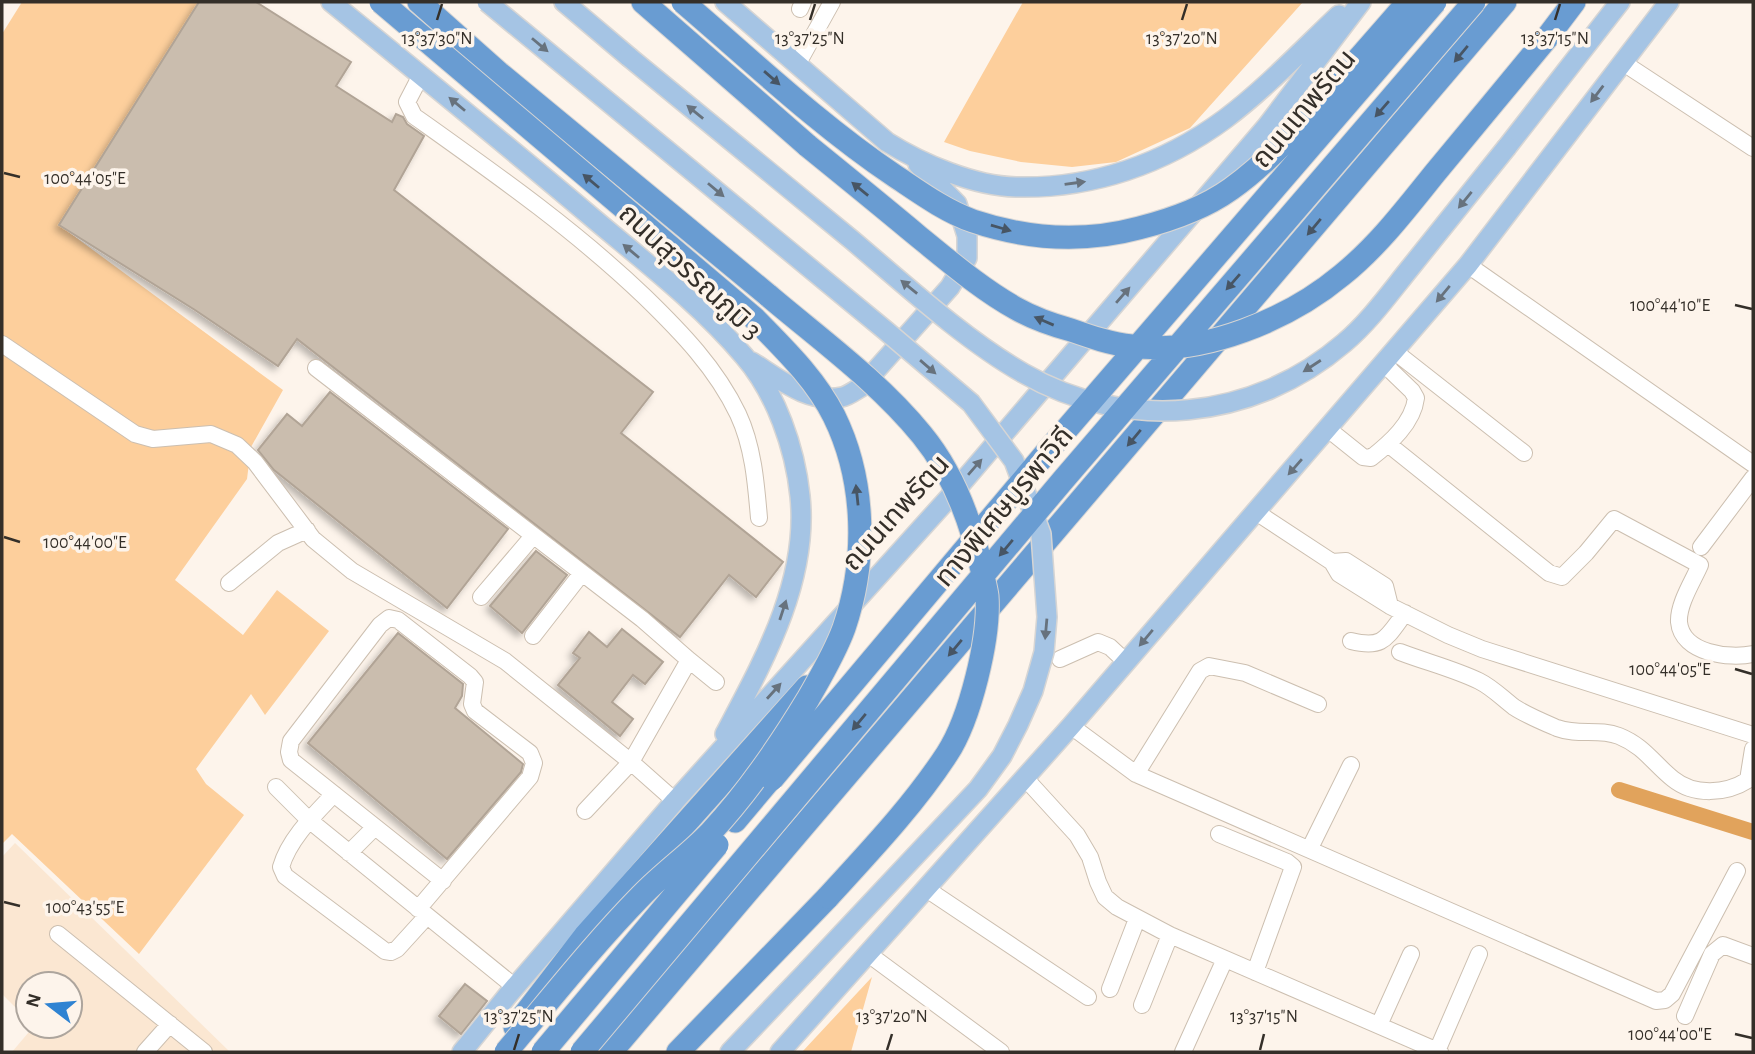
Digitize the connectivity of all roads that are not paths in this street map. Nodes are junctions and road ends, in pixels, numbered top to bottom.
1 (331, 2) edge
2 (380, 2) edge
3 (419, 2) edge
4 (487, 2) edge
5 (564, 2) edge
6 (643, 2) edge
7 (683, 2) edge
8 (725, 2) edge
9 (832, 2) edge
10 (1353, 2) edge
11 (1361, 2) edge
12 (1408, 2) edge
13 (1434, 2) edge
14 (1474, 2) edge
15 (1505, 2) edge
16 (1574, 2) edge
17 (1620, 2) edge
18 (1669, 2) edge
19 (1622, 62) junction
20 (797, 65) junction
21 (421, 75) junction
22 (1753, 148) edge
23 (913, 158) junction
24 (1468, 265) junction
25 (2, 344) edge
26 (745, 357) junction
27 (1389, 357) junction
28 (316, 368) dead end
29 (1328, 429) junction
30 (1388, 444) junction
31 (1524, 453) dead end
32 (1753, 464) edge
33 (1753, 478) edge
34 (1256, 513) junction
35 (759, 518) dead end
36 (307, 530) junction
37 (533, 536) junction
38 (1701, 547) dead end
39 (582, 573) junction
40 (229, 583) dead end
41 (481, 597) dead end
42 (1405, 613) junction
43 (533, 636) dead end
44 (1351, 641) dead end
45 (1399, 652) dead end
46 (833, 654) junction
47 (1753, 654) edge
48 (1060, 659) dead end
49 (689, 660) junction
50 (1126, 662) junction
51 (716, 682) dead end
52 (1318, 704) dead end
53 (1071, 726) junction
54 (1753, 735) edge
55 (1753, 749) edge
56 (711, 760) junction
57 (631, 762) junction
58 (1351, 765) dead end
59 (1136, 774) junction
60 (1025, 778) junction
61 (1751, 781) edge
62 (276, 787) dead end
63 (334, 794) junction
64 (675, 801) junction
65 (585, 811) dead end
66 (309, 820) junction
67 (375, 827) junction
68 (1219, 834) dead end
69 (1310, 848) junction
70 (349, 853) junction
71 (1737, 871) dead end
72 (443, 881) junction
73 (925, 888) junction
74 (423, 912) junction
75 (1137, 919) junction
76 (58, 934) dead end
77 (1170, 936) junction
78 (867, 953) junction
79 (1411, 954) dead end
80 (1479, 954) dead end
81 (1753, 956) edge
82 (1225, 959) junction
83 (1255, 972) junction
84 (515, 987) junction
85 (1110, 989) dead end
86 (1088, 997) dead end
87 (1142, 1005) dead end
88 (1685, 1016) dead end
89 (170, 1024) junction
90 (1379, 1025) junction
91 (145, 1052) edge
92 (204, 1052) edge
93 (462, 1052) edge
94 (496, 1052) edge
95 (506, 1052) edge
96 (538, 1052) edge
97 (543, 1052) edge
98 (582, 1052) edge
99 (611, 1052) edge
100 (678, 1052) edge
101 (730, 1052) edge
102 (780, 1052) edge
103 (1001, 1052) edge
104 (1183, 1052) edge
105 (1438, 1052) edge

1 - 21 main road, ถนนสุวรรณภูมิ 3
46 -> 2 highway, bridge
3 - 100 highway, bridge
4 -> 101 main road, bridge
17 -> 5 main road, bridge
16 -> 6 highway, bridge
7 -> 12 highway, bridge
8 - 20 main road
9 - 20 street
23 -> 10 main road
56 -> 11 main road, ถนนเทพรัตน
13 - 96 highway, ถนนเทพรัตน
13 - 97 highway, ทางพิเศษบูรพาวิถี, bridge
14 -> 98 highway, ทางพิเศษบูรพาวิถี, bridge
15 -> 99 highway
18 - 19 main road
19 - 22 street
19 -> 24 main road
20 - 23 main road
26 -> 21 main road, ถนนสุวรรณภูมิ 3
21 - 35 street
23 - 26 main road
24 -> 27 main road
24 - 32 street
25 - 36 street
56 -> 26 main road, ถนนสุวรรณภูมิ 3
27 - 29 main road
27 - 30 street
27 - 31 street
28 - 37 street
29 - 30 street
29 -> 34 main road
30 - 47 street
33 - 38 street
34 - 42 street
34 -> 50 main road
36 - 40 street
36 - 57 street
37 - 39 street
37 - 41 street
39 - 43 street
39 - 49 street
42 - 44 street
42 - 54 street
45 - 61 street
46 - 94 highway, bridge
46 - 95 highway, bridge
48 - 50 street
49 - 51 street
49 - 57 street
50 - 53 main road
52 - 59 street
53 - 59 street
53 - 60 main road
55 - 61 street
56 - 64 main road, ถนนเทพรัตน
57 - 64 street
57 - 65 street
58 - 69 street
59 - 69 street
60 - 73 main road
60 - 75 street
62 - 66 street
63 - 66 street
63 - 67 street
63 - 72 street
64 - 84 main road, ถนนเทพรัตน
66 - 70 street
66 - 74 street
67 - 70 street
67 - 72 street
68 - 83 street
69 - 71 street
70 - 74 street
72 - 74 street
73 - 78 main road
73 - 86 street
74 - 84 street
75 - 77 street
75 - 85 street
76 - 89 street
77 - 82 street
77 - 87 street
78 - 102 main road
78 - 103 street
79 - 90 street
80 - 105 street
81 - 88 street
82 - 83 street
82 - 104 street
83 - 90 street
84 - 93 main road, ถนนเทพรัตน
89 - 91 street
89 - 92 street
90 - 105 street

